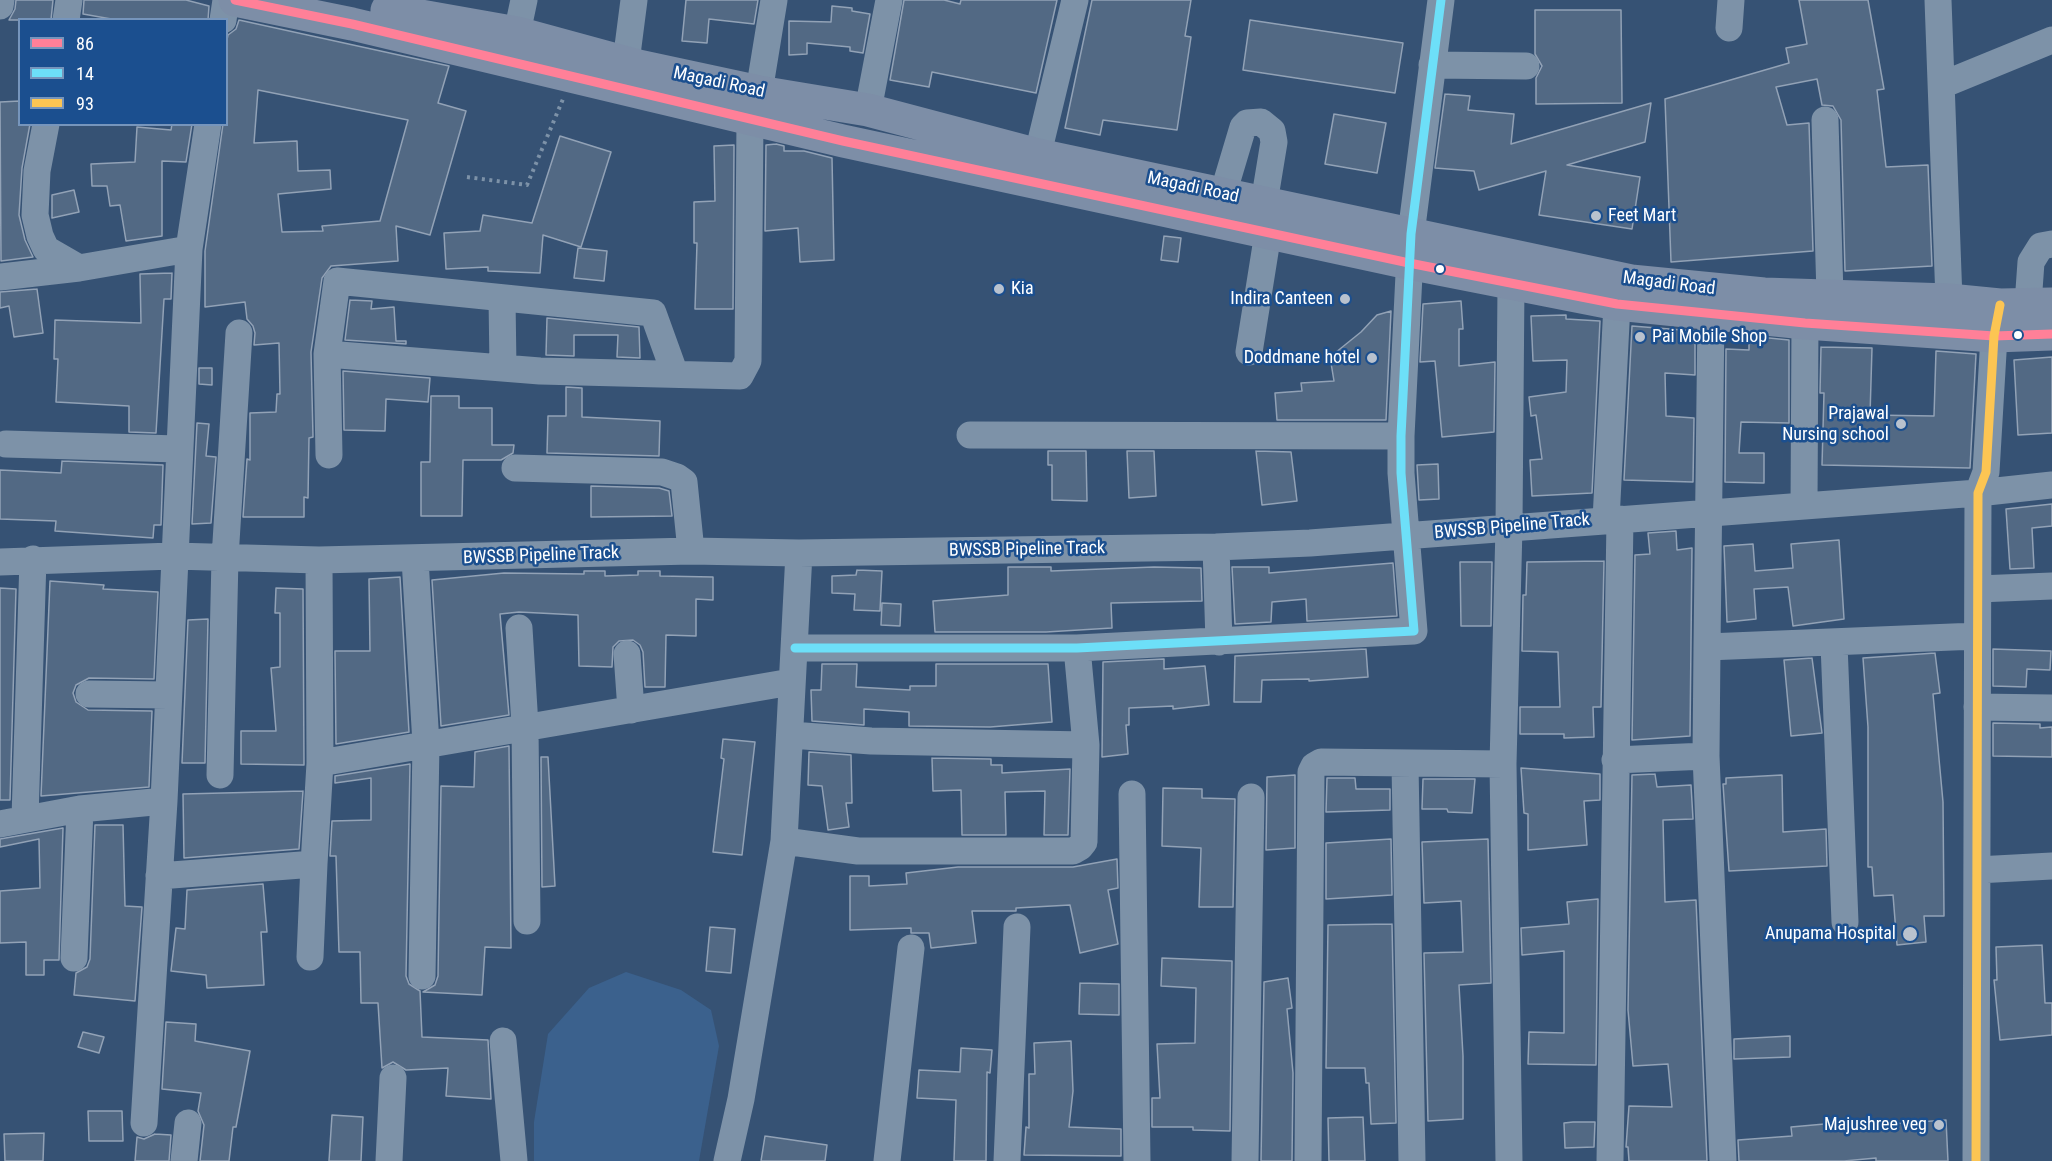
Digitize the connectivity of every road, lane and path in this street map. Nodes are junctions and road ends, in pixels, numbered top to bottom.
1 (1, 0) edge
2 (69, 0) edge
3 (226, 0) edge
4 (235, 0) edge
5 (344, 0) edge
6 (524, 0) edge
7 (634, 0) edge
8 (774, 0) edge
9 (889, 0) edge
10 (1075, 0) edge
11 (1441, 0) edge
12 (1731, 0) edge
13 (1942, 3) edge
14 (0, 6) edge
15 (66, 18) edge
16 (223, 18) edge
17 (421, 19) edge
18 (1730, 28) dead end
19 (517, 33) junction
20 (2052, 40) edge
21 (626, 62) junction
22 (1432, 65) junction
23 (1527, 66) dead end
24 (573, 76) junction
25 (1942, 85) junction
26 (755, 106) junction
27 (868, 110) junction
28 (1825, 120) dead end
29 (46, 126) edge
30 (208, 126) edge
31 (1034, 169) junction
32 (467, 177) dead end
33 (1223, 194) junction
34 (1270, 214) junction
35 (2052, 244) edge
36 (189, 249) junction
37 (1409, 249) junction
38 (79, 268) junction
39 (0, 277) edge
40 (1511, 284) junction
41 (1830, 296) junction
42 (502, 298) junction
43 (1949, 300) junction
44 (1617, 304) junction
45 (2019, 312) edge
46 (1711, 314) junction
47 (1805, 323) junction
48 (239, 333) dead end
49 (2052, 334) edge
50 (1249, 352) dead end
51 (327, 354) junction
52 (503, 368) junction
53 (675, 374) junction
54 (970, 435) dead end
55 (1401, 436) junction
56 (6, 444) dead end
57 (178, 449) junction
58 (329, 455) dead end
59 (514, 468) dead end
60 (2052, 485) edge
61 (1978, 493) junction
62 (1804, 506) junction
63 (1708, 513) junction
64 (1613, 520) junction
65 (1509, 527) junction
66 (1406, 536) junction
67 (1216, 547) junction
68 (691, 551) junction
69 (799, 553) junction
70 (173, 556) junction
71 (225, 558) junction
72 (33, 559) junction
73 (415, 559) junction
74 (319, 560) junction
75 (0, 562) edge
76 (2052, 586) edge
77 (1977, 589) junction
78 (519, 628) dead end
79 (1977, 636) junction
80 (1220, 642) junction
81 (1834, 644) junction
82 (1707, 647) junction
83 (795, 648) junction
84 (1077, 648) junction
85 (627, 654) dead end
86 (791, 682) junction
87 (89, 694) dead end
88 (168, 695) junction
89 (1977, 707) junction
90 (2052, 708) edge
91 (631, 710) junction
92 (525, 726) junction
93 (791, 735) junction
94 (426, 744) junction
95 (1086, 745) junction
96 (1706, 756) junction
97 (1615, 760) junction
98 (320, 763) junction
99 (1405, 764) junction
100 (1503, 765) junction
101 (220, 775) dead end
102 (1132, 794) dead end
103 (1251, 797) dead end
104 (164, 801) junction
105 (81, 809) junction
106 (13, 821) edge
107 (784, 841) junction
108 (314, 864) junction
109 (2052, 866) edge
110 (1977, 870) junction
111 (159, 876) junction
112 (527, 921) dead end
113 (1845, 922) dead end
114 (1017, 927) dead end
115 (910, 948) dead end
116 (310, 957) dead end
117 (74, 958) dead end
118 (422, 976) dead end
119 (503, 1041) dead end
120 (393, 1078) dead end
121 (144, 1123) dead end
122 (188, 1123) dead end
123 (184, 1161) edge
124 (389, 1161) edge
125 (514, 1161) edge
126 (727, 1161) edge
127 (887, 1161) edge
128 (1007, 1161) edge
129 (1137, 1161) edge
130 (1245, 1161) edge
131 (1308, 1161) edge
132 (1412, 1161) edge
133 (1509, 1161) edge
134 (1610, 1161) edge
135 (1723, 1161) edge
136 (1976, 1161) edge

1 - 14 street
2 - 15 street
3 - 16 street
4 - 17 main road, Magadi Road
5 - 17 main road, Magadi Road
6 - 19 street
7 - 21 street
8 - 26 street
9 - 27 street
10 - 31 street
11 - 22 street
12 - 18 street
13 - 25 street
17 - 19 main road, Magadi Road
17 - 24 main road, Magadi Road
19 - 21 main road, Magadi Road
20 - 25 street
21 - 26 main road, Magadi Road
22 - 23 street
22 - 37 street
24 - 26 main road, Magadi Road
24 - 32 path
25 - 43 street
26 - 27 main road, Magadi Road
26 - 31 main road, Magadi Road
26 - 53 street
27 - 31 main road, Magadi Road
28 - 41 street
29 - 38 street
30 - 36 street
31 - 33 main road, Magadi Road
31 - 34 main road, Magadi Road
33 - 34 main road, Magadi Road
33 - 34 street
34 - 37 main road, Magadi Road
34 - 50 street
35 - 45 street
36 - 38 street
36 - 57 street
37 - 40 main road, Magadi Road
37 - 41 main road, Magadi Road
37 - 55 street
38 - 39 street
40 - 44 main road, Magadi Road
40 - 65 street
41 - 43 main road, Magadi Road
42 - 51 street
42 - 52 street
42 - 53 street
43 - 45 main road, Magadi Road
44 - 46 main road, Magadi Road
44 - 64 street
45 - 47 main road, Magadi Road
45 - 49 main road, Magadi Road
45 - 61 street
46 - 47 main road, Magadi Road
46 - 63 street
47 - 62 street
48 - 71 street
51 - 52 street
51 - 58 street
52 - 53 street
54 - 55 street
55 - 66 street
56 - 57 street
57 - 70 street
59 - 68 street
60 - 61 street, BWSSB Pipeline Track
61 - 62 street, BWSSB Pipeline Track
61 - 77 street
62 - 63 street, BWSSB Pipeline Track
63 - 64 street, BWSSB Pipeline Track
63 - 82 street
64 - 65 street, BWSSB Pipeline Track
64 - 97 street
65 - 66 street, BWSSB Pipeline Track
65 - 100 street
66 - 67 street, BWSSB Pipeline Track
66 - 80 street
67 - 69 street, BWSSB Pipeline Track
67 - 80 street
68 - 69 street, BWSSB Pipeline Track
68 - 73 street, BWSSB Pipeline Track
69 - 83 street
70 - 71 street, BWSSB Pipeline Track
70 - 72 street, BWSSB Pipeline Track
70 - 88 street
71 - 74 street, BWSSB Pipeline Track
71 - 101 street
72 - 75 street, BWSSB Pipeline Track
72 - 106 street
73 - 74 street, BWSSB Pipeline Track
73 - 94 street
74 - 98 street
76 - 77 street
77 - 79 street
78 - 92 street
79 - 81 street
79 - 89 street
80 - 84 street
81 - 82 street
81 - 113 street
82 - 96 street
83 - 84 street
83 - 86 street
84 - 95 street
85 - 91 street
86 - 91 street
86 - 93 street
87 - 88 street
88 - 104 street
89 - 90 street
89 - 110 street
91 - 92 street
92 - 94 street
92 - 112 street
93 - 95 street
93 - 107 street
94 - 98 street
94 - 118 street
95 - 107 street
96 - 97 street
96 - 135 street
97 - 134 street
98 - 108 street
99 - 100 street
99 - 131 street
99 - 132 street
100 - 133 street
102 - 129 street
103 - 130 street
104 - 105 street
104 - 111 street
105 - 106 street
105 - 117 street
107 - 126 street
108 - 111 street
108 - 116 street
109 - 110 street
110 - 136 street
111 - 121 street
114 - 128 street
115 - 127 street
119 - 125 street
120 - 124 street
122 - 123 street

